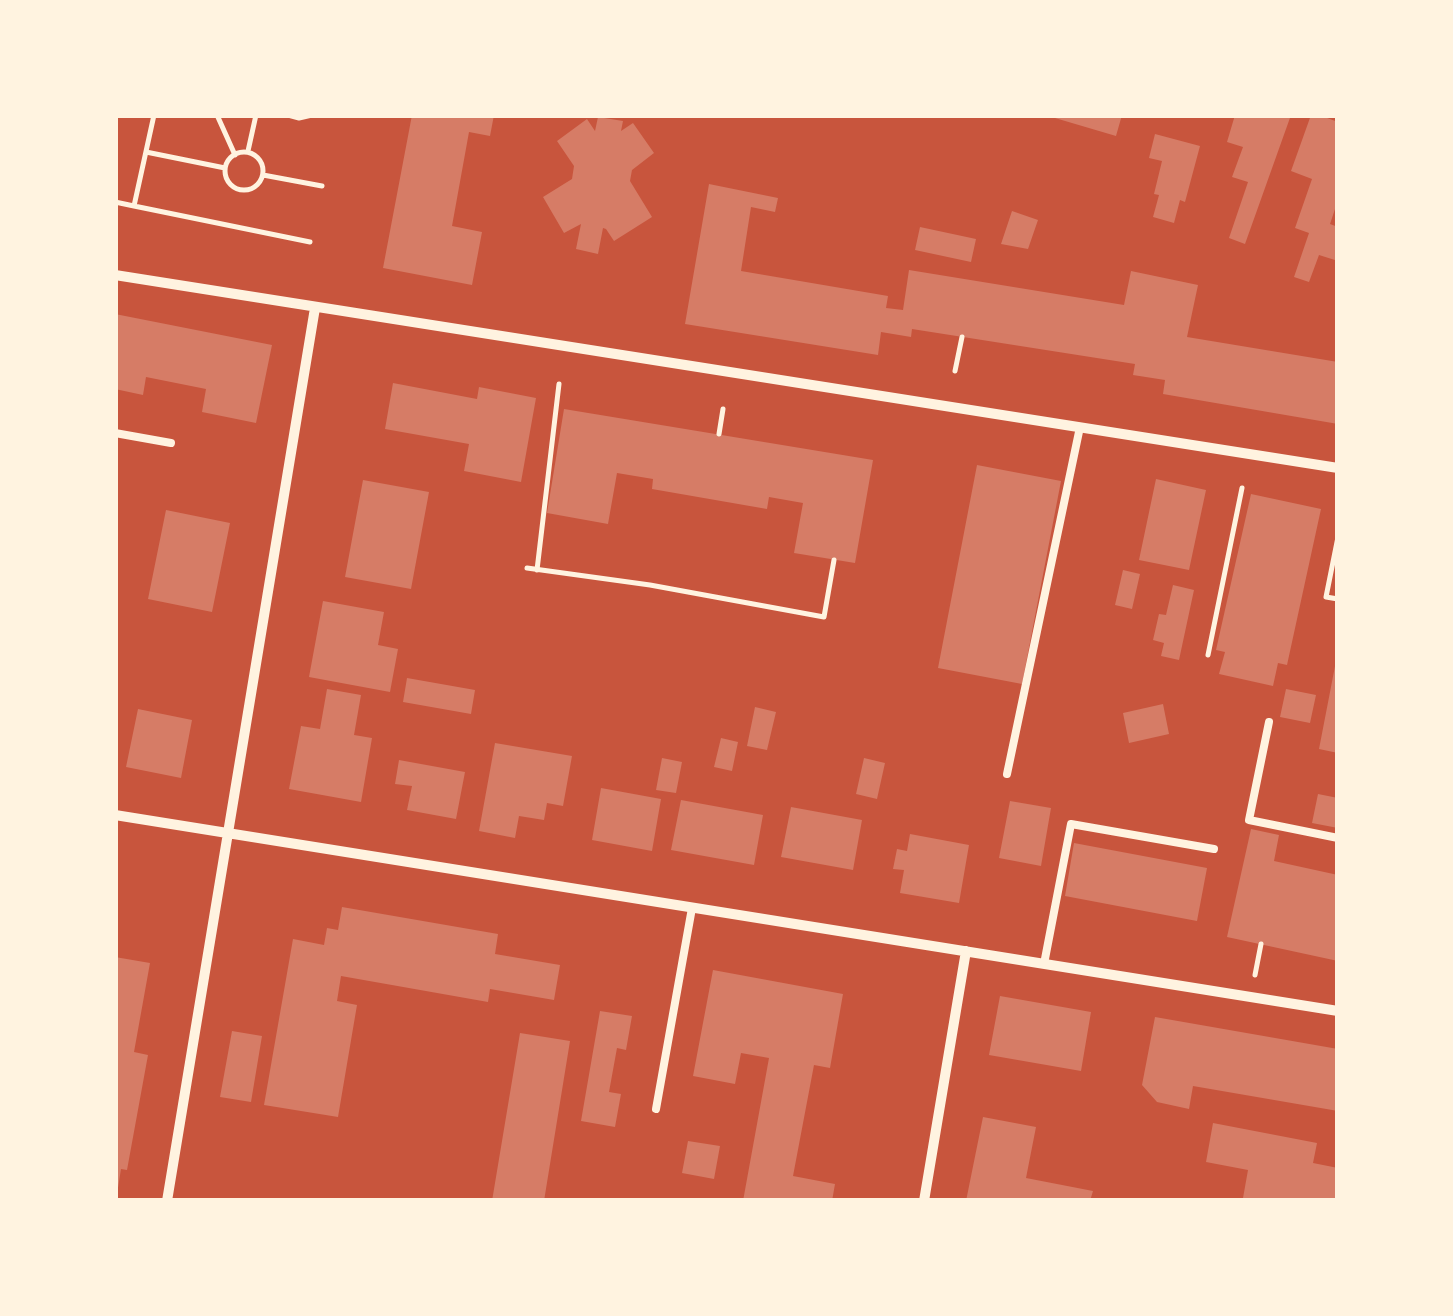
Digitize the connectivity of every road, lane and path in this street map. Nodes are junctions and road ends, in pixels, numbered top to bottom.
1 (154, 115) edge
2 (217, 115) edge
3 (256, 115) edge
4 (288, 115) edge
5 (312, 115) edge
6 (146, 152) junction
7 (248, 152) junction
8 (234, 155) junction
9 (226, 168) junction
10 (263, 175) junction
11 (322, 186) dead end
12 (115, 202) edge
13 (134, 206) junction
14 (310, 242) dead end
15 (115, 274) edge
16 (314, 308) junction
17 (962, 337) dead end
18 (956, 370) dead end
19 (558, 384) dead end
20 (723, 409) dead end
21 (1080, 427) junction
22 (115, 433) edge
23 (719, 434) dead end
24 (171, 442) dead end
25 (1338, 468) edge
26 (1242, 488) dead end
27 (1338, 538) edge
28 (834, 560) dead end
29 (527, 568) dead end
30 (537, 570) junction
31 (1338, 599) edge
32 (1208, 655) dead end
33 (1269, 722) dead end
34 (1007, 774) dead end
35 (115, 815) edge
36 (228, 834) junction
37 (1338, 838) edge
38 (1214, 849) dead end
39 (692, 908) junction
40 (1261, 944) dead end
41 (966, 951) junction
42 (1044, 964) junction
43 (1254, 976) dead end
44 (1338, 1012) edge
45 (656, 1109) dead end
46 (168, 1201) edge
47 (924, 1201) edge

1 - 6 path
2 - 8 path
3 - 7 path
4 - 5 path
6 - 9 path
6 - 13 path
7 - 8 path
7 - 10 path
8 - 9 path
9 - 10 path
10 - 11 path
12 - 13 path
13 - 14 path
15 - 16 street
16 - 21 street
16 - 36 street
17 - 18 path
19 - 30 path
20 - 23 path
21 - 25 street
21 - 34 lane
22 - 24 lane
26 - 32 path
27 - 31 path
28 - 30 path
29 - 30 path
33 - 37 lane
35 - 36 street
36 - 39 street
36 - 46 street
38 - 42 lane
39 - 41 street
39 - 45 lane
40 - 43 path
41 - 42 street
41 - 47 street
42 - 44 street

